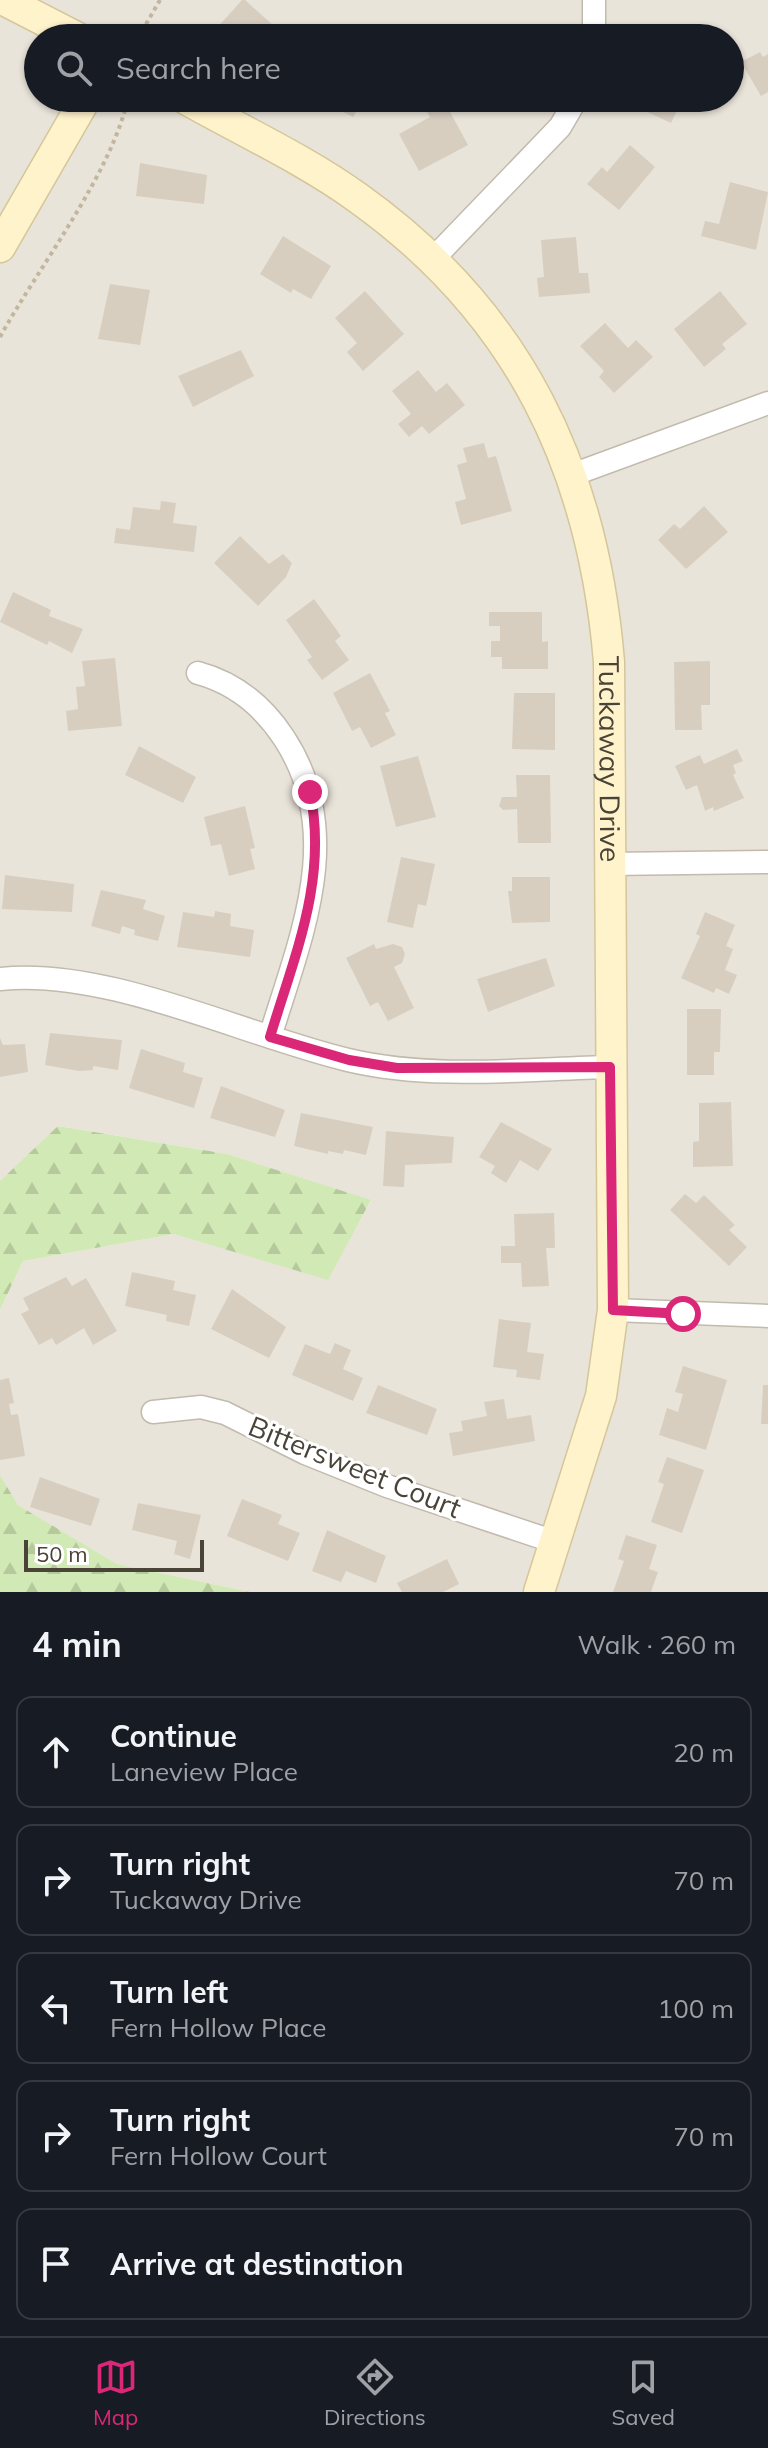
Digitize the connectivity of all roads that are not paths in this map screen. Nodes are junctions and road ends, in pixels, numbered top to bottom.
1 (4, 0) edge
2 (594, 0) edge
3 (51, 24) edge
4 (594, 24) edge
5 (78, 112) edge
6 (209, 112) edge
7 (569, 112) edge
8 (0, 247) edge
9 (433, 259) junction
10 (768, 403) edge
11 (572, 475) junction
12 (198, 673) dead end
13 (768, 862) edge
14 (609, 864) junction
15 (0, 979) edge
16 (270, 1037) junction
17 (610, 1067) junction
18 (613, 1310) junction
19 (768, 1316) edge
20 (153, 1412) dead end
21 (555, 1542) junction
22 (539, 1592) edge

1 - 3 street
2 - 4 street
5 - 8 street
6 - 9 street, Tuckaway Drive
7 - 9 street
9 - 11 street, Tuckaway Drive
10 - 11 street
11 - 14 street, Tuckaway Drive
12 - 16 street
13 - 14 street
14 - 17 street, Tuckaway Drive
15 - 16 street
16 - 17 street
17 - 18 street, Tuckaway Drive
18 - 19 street
18 - 21 street, Tuckaway Drive
20 - 21 street, Bittersweet Court
21 - 22 street, Tuckaway Drive

